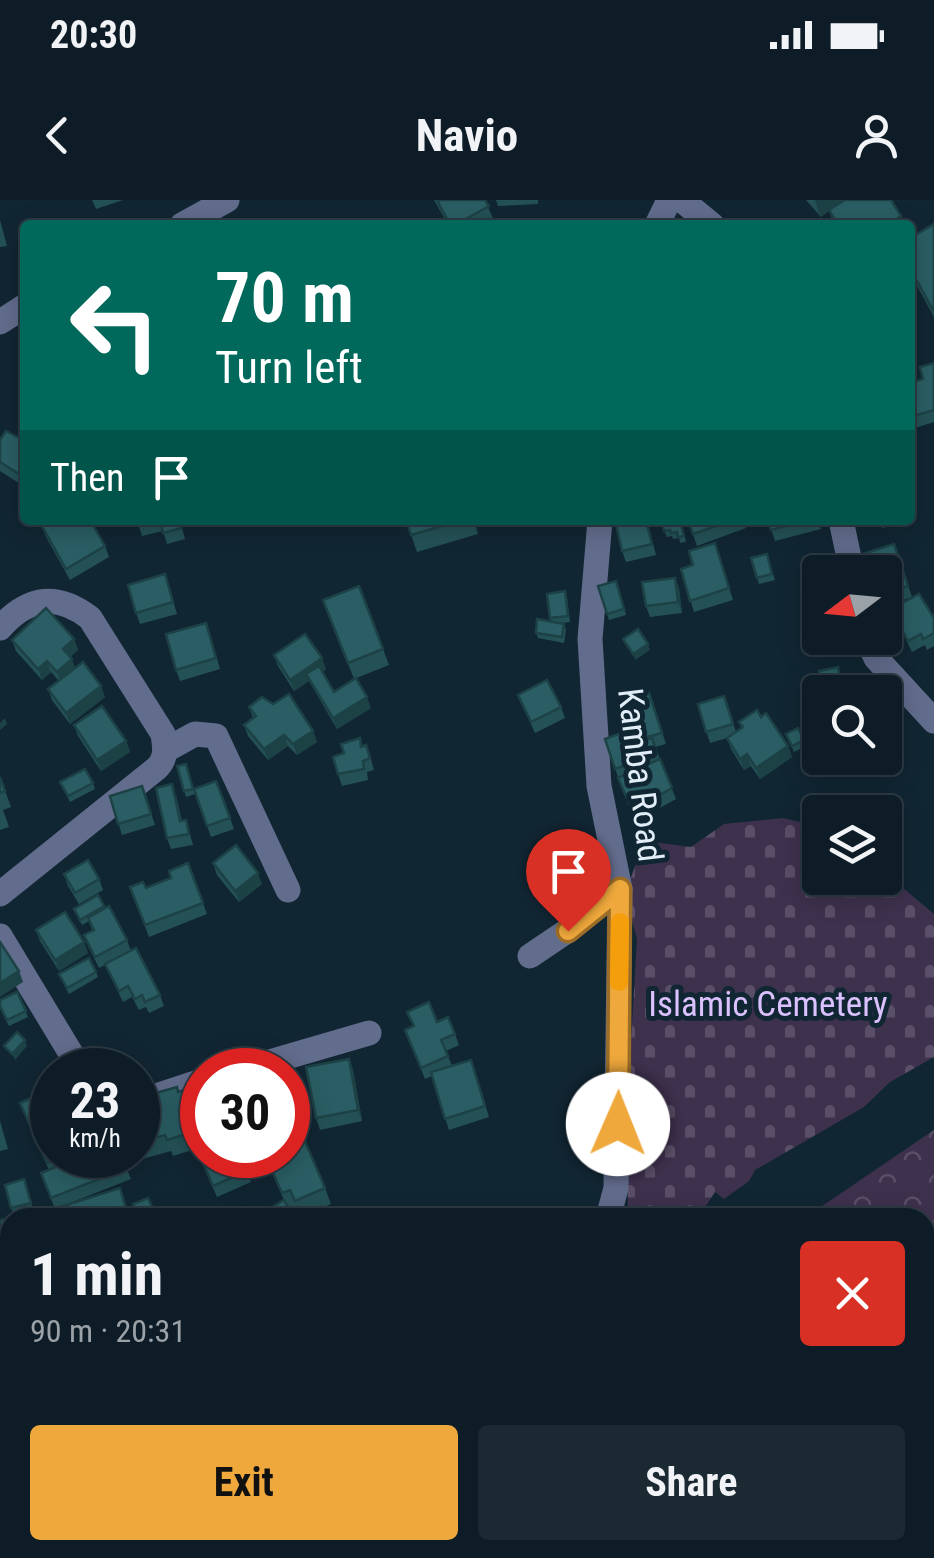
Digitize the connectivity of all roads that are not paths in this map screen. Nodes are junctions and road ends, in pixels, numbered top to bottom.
1 (227, 200) edge
2 (672, 206) edge
3 (191, 220) edge
4 (701, 220) edge
5 (600, 525) edge
6 (842, 525) edge
7 (848, 555) edge
8 (0, 628) edge
9 (875, 655) edge
10 (934, 721) edge
11 (166, 750) junction
12 (620, 889) junction
13 (288, 890) dead end
14 (0, 894) edge
15 (0, 936) edge
16 (530, 956) dead end
17 (369, 1033) dead end
18 (68, 1048) edge
19 (310, 1050) edge
20 (611, 1208) edge

1 - 3 street
2 - 4 street
5 - 12 street, Kamba Road
6 - 7 street
8 - 11 street
9 - 10 street
11 - 13 street
11 - 14 street
12 - 16 street
12 - 20 street, Kamba Road
15 - 18 street
17 - 19 street

